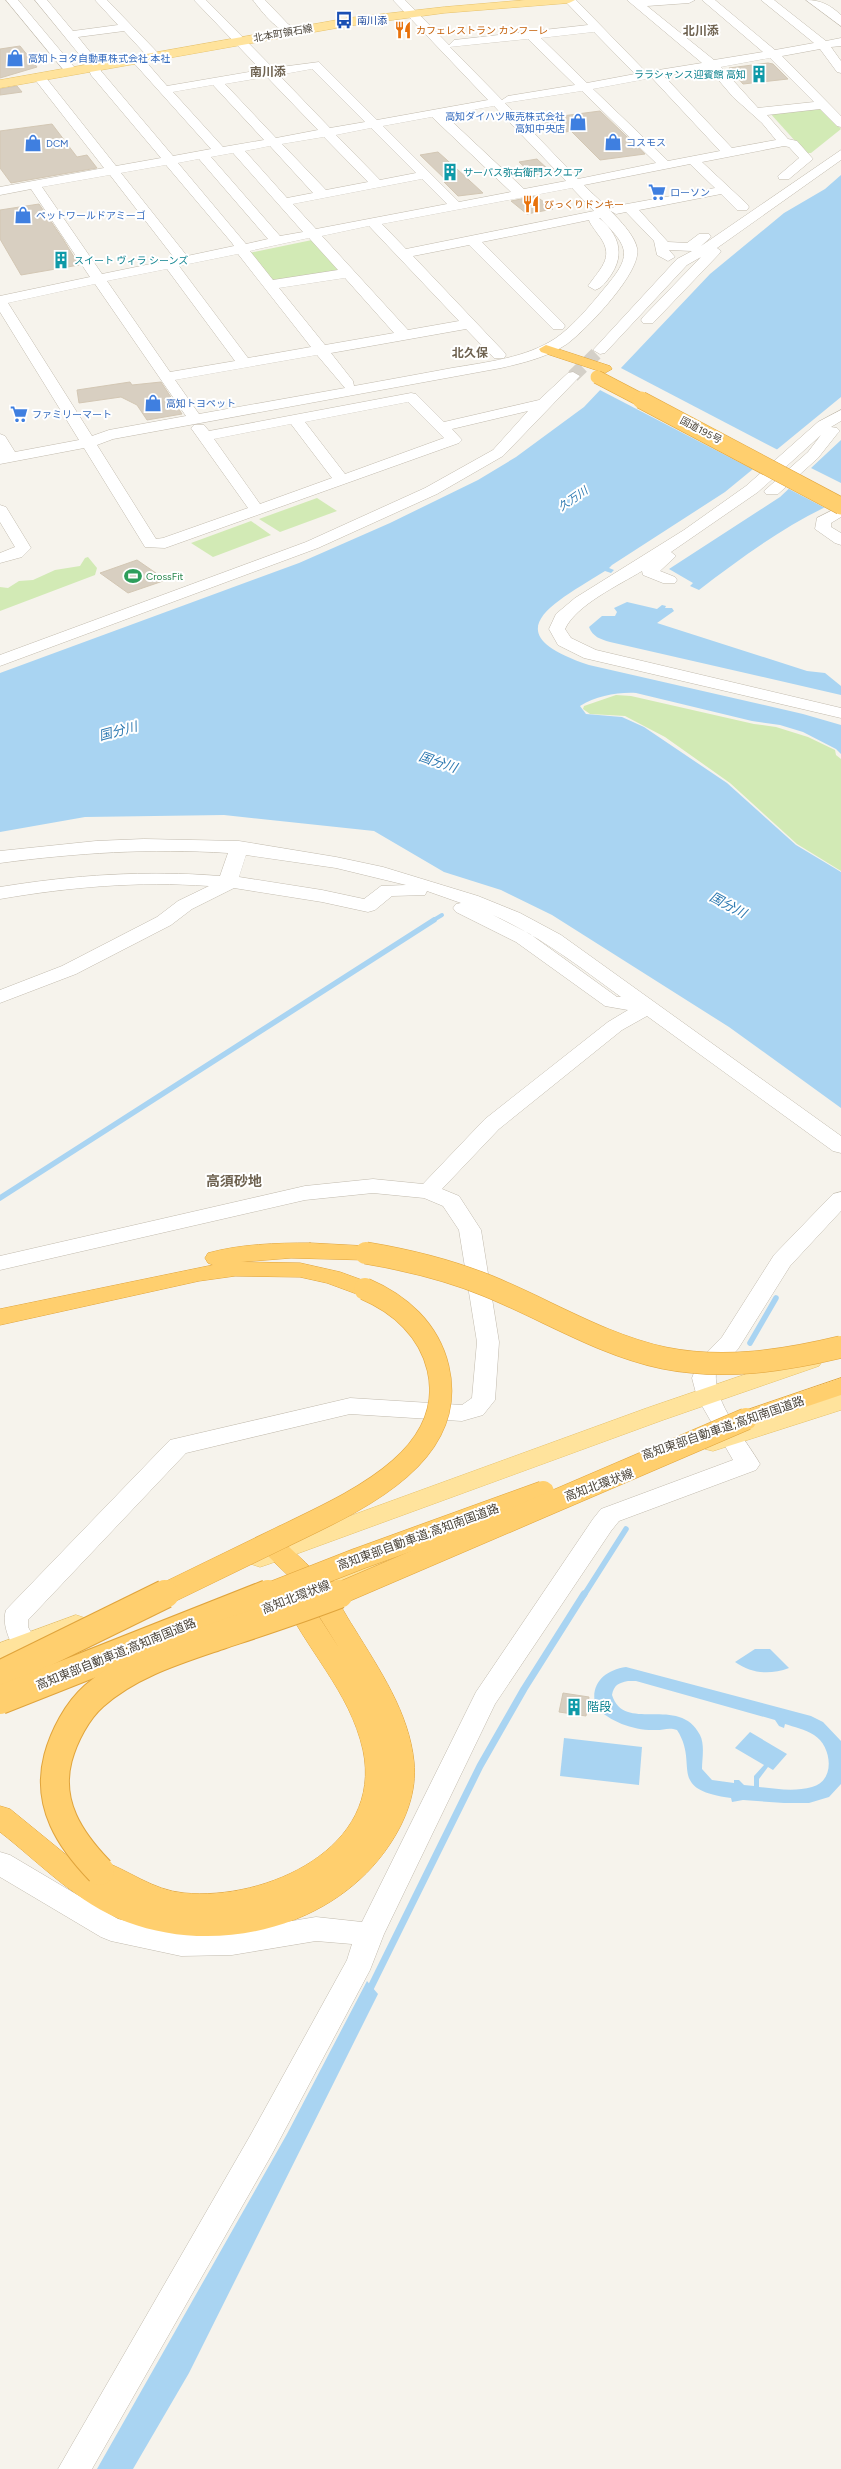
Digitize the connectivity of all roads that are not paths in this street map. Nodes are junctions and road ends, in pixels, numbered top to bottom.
1 (12, 0) edge
2 (41, 0) edge
3 (101, 0) edge
4 (200, 0) edge
5 (259, 0) edge
6 (399, 0) edge
7 (570, 0) edge
8 (689, 0) edge
9 (708, 0) edge
10 (767, 0) edge
11 (812, 0) edge
12 (821, 0) edge
13 (635, 1) edge
14 (833, 7) edge
15 (415, 9) edge
16 (841, 22) edge
17 (127, 27) junction
18 (596, 28) junction
19 (294, 32) junction
20 (70, 35) junction
21 (532, 36) junction
22 (240, 41) junction
23 (841, 42) edge
24 (454, 44) junction
25 (822, 44) junction
26 (772, 53) junction
27 (154, 56) junction
28 (137, 59) junction
29 (712, 64) junction
30 (94, 67) junction
31 (841, 69) edge
32 (70, 71) junction
33 (269, 71) junction
34 (649, 75) junction
35 (39, 77) junction
36 (216, 81) junction
37 (0, 84) edge
38 (584, 86) junction
39 (164, 90) junction
40 (502, 101) junction
41 (824, 105) junction
42 (755, 112) junction
43 (435, 113) junction
44 (841, 123) edge
45 (374, 124) junction
46 (327, 132) junction
47 (274, 142) junction
48 (784, 142) junction
49 (236, 149) junction
50 (819, 151) dead end
51 (220, 152) junction
52 (728, 152) junction
53 (841, 154) edge
54 (202, 155) junction
55 (692, 159) junction
56 (807, 159) junction
57 (170, 161) junction
58 (665, 165) junction
59 (113, 171) junction
60 (425, 176) junction
61 (581, 181) junction
62 (378, 185) junction
63 (772, 185) dead end
64 (34, 186) junction
65 (724, 190) junction
66 (0, 192) edge
67 (520, 193) junction
68 (324, 195) junction
69 (754, 198) dead end
70 (285, 202) junction
71 (457, 207) junction
72 (742, 207) junction
73 (630, 208) junction
74 (603, 213) junction
75 (730, 217) dead end
76 (372, 221) junction
77 (721, 232) junction
78 (313, 234) junction
79 (472, 240) junction
80 (277, 241) junction
81 (663, 246) junction
82 (242, 249) junction
83 (403, 254) junction
84 (645, 255) dead end
85 (176, 262) junction
86 (682, 262) junction
87 (640, 269) dead end
88 (347, 273) junction
89 (98, 279) junction
90 (269, 285) junction
91 (586, 296) dead end
92 (0, 300) edge
93 (614, 306) dead end
94 (570, 313) dead end
95 (469, 324) junction
96 (558, 326) junction
97 (640, 328) dead end
98 (404, 335) junction
99 (583, 341) dead end
100 (620, 349) dead end
101 (321, 350) junction
102 (546, 350) junction
103 (600, 350) tunnel mouth
104 (499, 355) junction
105 (561, 355) junction
106 (244, 363) junction
107 (599, 373) junction
108 (573, 376) tunnel mouth
109 (166, 377) junction
110 (348, 384) junction
111 (544, 403) junction
112 (840, 416) edge
113 (294, 418) junction
114 (197, 424) junction
115 (442, 427) junction
116 (0, 439) edge
117 (88, 443) junction
118 (498, 453) junction
119 (6, 458) edge
120 (342, 480) junction
121 (841, 495) edge
122 (841, 506) edge
123 (256, 509) junction
124 (0, 510) edge
125 (841, 510) edge
126 (693, 534) junction
127 (841, 540) edge
128 (0, 558) edge
129 (617, 579) junction
130 (669, 580) dead end
131 (0, 661) edge
132 (841, 701) edge
133 (841, 713) edge
134 (239, 848) junction
135 (0, 857) edge
136 (229, 881) junction
137 (438, 891) junction
138 (0, 893) edge
139 (0, 997) edge
140 (649, 1006) junction
141 (841, 1146) edge
142 (428, 1191) junction
143 (841, 1199) edge
144 (0, 1263) edge
145 (0, 1304) edge
146 (0, 1317) edge
147 (841, 1349) edge
148 (841, 1386) edge
149 (709, 1395) junction
150 (841, 1400) edge
151 (738, 1428) junction
152 (278, 1551) junction
153 (306, 1594) junction
154 (25, 1644) junction
155 (0, 1653) edge
156 (0, 1675) edge
157 (50, 1689) junction
158 (0, 1700) edge
159 (0, 1709) edge
160 (0, 1817) edge
161 (0, 1863) edge
162 (89, 1877) junction
163 (370, 1934) junction
164 (74, 2469) edge

1 - 32 street
2 - 20 street
3 - 17 street
4 - 22 street
5 - 19 street
6 - 15 street
7 - 15 main road, 北本町領石線
7 - 18 street
8 - 13 street
9 - 26 street
10 - 25 street
11 - 14 street
12 - 14 street
13 - 29 street
14 - 16 street
15 - 19 main road, 北本町領石線
15 - 24 street
15 - 40 street
17 - 20 street
17 - 27 street
18 - 21 street
18 - 34 street
19 - 22 main road, 北本町領石線
20 - 30 street
21 - 24 street
21 - 38 street
22 - 27 main road, 北本町領石線
22 - 33 street
23 - 25 street
24 - 40 street
25 - 26 street
25 - 31 street
26 - 29 street
26 - 41 street
27 - 28 main road, 北本町領石線
28 - 30 main road, 北本町領石線
28 - 39 street
29 - 34 street
29 - 42 street
30 - 32 main road, 北本町領石線
30 - 57 street
32 - 35 main road, 北本町領石線
33 - 36 street
33 - 45 street
33 - 46 street
34 - 38 street
34 - 52 street
35 - 37 main road, 北本町領石線
35 - 59 street
36 - 39 street
36 - 47 street
38 - 40 street
38 - 58 street
39 - 51 street
40 - 43 street
40 - 61 street
41 - 42 street
41 - 44 street
42 - 48 street
43 - 45 street
43 - 67 street
45 - 46 street
45 - 60 street
46 - 47 street
46 - 62 street
47 - 49 street
47 - 68 street
48 - 52 street
48 - 56 street
49 - 51 street
49 - 70 street
50 - 56 street
51 - 54 street
52 - 55 street
53 - 77 street
54 - 57 street
54 - 80 street
55 - 58 street
55 - 65 street
56 - 63 street
57 - 59 street
57 - 82 street
58 - 61 street
59 - 64 street
59 - 85 street
60 - 62 street
60 - 71 street
61 - 67 street
61 - 74 street
62 - 68 street
64 - 66 street
64 - 89 street
65 - 72 street
65 - 73 street
67 - 71 street
68 - 70 street
69 - 72 street
70 - 78 street
71 - 76 street
72 - 75 street
73 - 74 street
73 - 81 street
74 - 79 street
74 - 84 street
74 - 91 street
74 - 102 street
76 - 78 street
76 - 83 street
77 - 81 street
77 - 86 street
77 - 97 street
78 - 80 street
78 - 88 street
79 - 83 street
79 - 96 street
80 - 82 street
81 - 86 street
82 - 85 street
82 - 90 street
83 - 95 street
85 - 89 street
85 - 106 street
86 - 103 street
87 - 93 street
88 - 90 street
88 - 98 street
89 - 92 street
89 - 109 street
90 - 101 street
92 - 117 street
94 - 96 street
95 - 98 street
95 - 104 street
96 - 104 street
98 - 101 street
99 - 105 street
100 - 107 street
101 - 106 street
101 - 110 street
102 - 105 highway, 国道195号
102 - 114 street
104 - 110 street
105 - 107 highway, 国道195号
105 - 114 street
106 - 109 street
107 - 118 street
107 - 121 highway, 国道195号
107 - 122 highway, 国道195号, bridge
108 - 111 street
109 - 114 street
110 - 114 street
111 - 115 street
111 - 118 street
112 - 126 street
113 - 114 street
113 - 115 street
113 - 120 street
114 - 117 street
114 - 123 street
115 - 120 street
116 - 119 street
117 - 119 street
117 - 123 street
118 - 131 street
120 - 123 street
124 - 128 street
125 - 127 street
126 - 129 street
126 - 130 street
129 - 132 street
129 - 133 street
134 - 135 street
134 - 136 street
134 - 137 street
136 - 137 street
136 - 138 street
136 - 139 street
137 - 140 street
140 - 141 street
140 - 142 street
142 - 144 street
142 - 154 street
143 - 149 street
145 - 147 highway, bridge
146 - 156 highway, bridge
147 - 149 main road
148 - 151 highway, 高知東部自動車道;高知南国道路
149 - 151 street
149 - 152 main road
150 - 151 main road, 高知北環状線
151 - 153 main road, 高知北環状線
151 - 158 highway, 高知東部自動車道;高知南国道路, bridge
151 - 162 highway, bridge
151 - 163 street
152 - 153 highway
152 - 154 main road
153 - 157 main road, 高知北環状線
153 - 162 highway
154 - 155 main road
154 - 157 street
157 - 159 main road, 高知北環状線
160 - 162 highway
161 - 163 street
163 - 164 street

